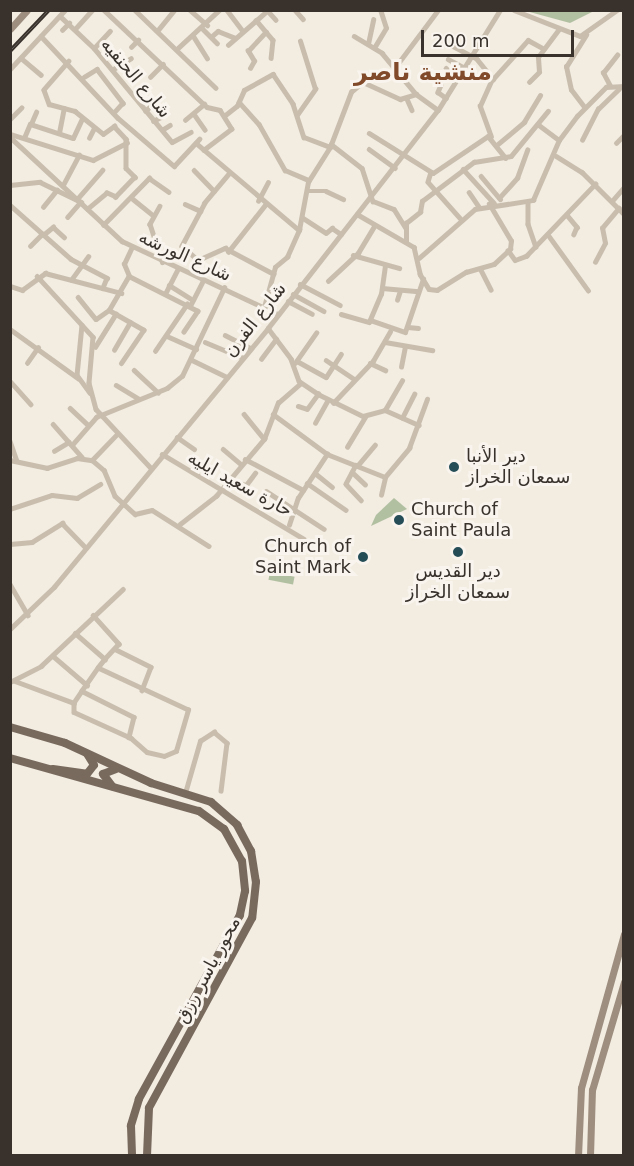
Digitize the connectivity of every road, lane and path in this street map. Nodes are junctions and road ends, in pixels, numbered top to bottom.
1 (27, 10) edge
2 (65, 10) edge
3 (92, 10) edge
4 (104, 10) edge
5 (135, 10) edge
6 (190, 10) edge
7 (219, 10) edge
8 (227, 10) edge
9 (295, 10) edge
10 (380, 10) edge
11 (438, 10) edge
12 (500, 10) edge
13 (514, 10) edge
14 (617, 10) edge
15 (267, 11) edge
16 (171, 12) edge
17 (60, 16) junction
18 (303, 19) dead end
19 (256, 20) junction
20 (276, 20) dead end
21 (372, 20) dead end
22 (69, 23) junction
23 (205, 27) junction
24 (10, 29) edge
25 (75, 29) junction
26 (62, 30) dead end
27 (158, 30) junction
28 (558, 30) junction
29 (243, 31) junction
30 (110, 32) dead end
31 (266, 32) junction
32 (586, 35) junction
33 (42, 36) junction
34 (354, 36) dead end
35 (194, 37) junction
36 (211, 37) junction
37 (235, 38) junction
38 (138, 40) junction
39 (300, 41) dead end
40 (217, 43) dead end
41 (368, 44) junction
42 (228, 45) dead end
43 (453, 46) dead end
44 (131, 47) dead end
45 (94, 48) junction
46 (178, 48) junction
47 (374, 48) junction
48 (544, 49) junction
49 (469, 54) junction
50 (617, 55) dead end
51 (21, 58) junction
52 (130, 58) dead end
53 (207, 58) dead end
54 (271, 58) dead end
55 (448, 59) dead end
56 (69, 61) junction
57 (163, 64) junction
58 (396, 66) junction
59 (463, 67) junction
60 (250, 68) dead end
61 (446, 68) dead end
62 (10, 69) edge
63 (112, 70) junction
64 (41, 75) dead end
65 (84, 77) junction
66 (150, 77) dead end
67 (492, 79) junction
68 (457, 80) junction
69 (529, 82) dead end
70 (441, 85) dead end
71 (610, 86) junction
72 (622, 86) edge
73 (216, 88) dead end
74 (416, 93) junction
75 (540, 95) dead end
76 (446, 98) junction
77 (159, 99) dead end
78 (407, 99) junction
79 (239, 102) junction
80 (204, 104) junction
81 (584, 107) junction
82 (21, 108) dead end
83 (64, 108) junction
84 (412, 110) dead end
85 (438, 110) junction
86 (36, 111) dead end
87 (145, 111) junction
88 (548, 111) dead end
89 (114, 113) junction
90 (194, 114) junction
91 (297, 115) junction
92 (163, 116) dead end
93 (224, 116) junction
94 (82, 118) junction
95 (10, 120) edge
96 (185, 120) dead end
97 (153, 121) junction
98 (31, 124) junction
99 (170, 125) dead end
100 (539, 125) junction
101 (94, 128) junction
102 (162, 130) junction
103 (205, 130) dead end
104 (190, 132) dead end
105 (369, 133) dead end
106 (59, 134) junction
107 (10, 135) edge
108 (624, 135) edge
109 (66, 136) junction
110 (491, 137) junction
111 (24, 138) junction
112 (89, 138) dead end
113 (559, 140) junction
114 (582, 140) dead end
115 (127, 143) junction
116 (616, 143) dead end
117 (498, 144) junction
118 (331, 145) junction
119 (369, 149) dead end
120 (63, 150) junction
121 (204, 150) junction
122 (526, 150) dead end
123 (79, 155) junction
124 (404, 156) junction
125 (556, 156) junction
126 (506, 158) junction
127 (395, 168) junction
128 (463, 169) junction
129 (102, 170) dead end
130 (194, 170) dead end
131 (431, 172) junction
132 (229, 174) junction
133 (480, 176) dead end
134 (309, 180) junction
135 (268, 182) dead end
136 (596, 184) junction
137 (10, 185) edge
138 (63, 185) junction
139 (624, 187) edge
140 (57, 190) junction
141 (124, 190) junction
142 (214, 191) junction
143 (307, 191) junction
144 (169, 192) dead end
145 (469, 192) dead end
146 (439, 194) junction
147 (372, 196) junction
148 (133, 199) junction
149 (343, 199) dead end
150 (80, 200) junction
151 (501, 200) junction
152 (258, 201) junction
153 (612, 201) junction
154 (528, 202) junction
155 (491, 203) junction
156 (185, 204) dead end
157 (10, 205) edge
158 (265, 205) junction
159 (160, 206) dead end
160 (43, 207) dead end
161 (479, 207) junction
162 (619, 208) junction
163 (88, 209) junction
164 (201, 211) junction
165 (357, 214) junction
166 (624, 214) edge
167 (153, 215) junction
168 (567, 215) junction
169 (68, 217) dead end
170 (303, 218) junction
171 (460, 218) junction
172 (103, 225) junction
173 (374, 228) junction
174 (406, 228) junction
175 (299, 230) junction
176 (43, 234) junction
177 (341, 234) junction
178 (574, 234) dead end
179 (549, 236) junction
180 (64, 237) dead end
181 (406, 242) junction
182 (30, 246) dead end
183 (132, 247) junction
184 (536, 247) junction
185 (508, 250) junction
186 (228, 252) junction
187 (353, 255) junction
188 (88, 257) dead end
189 (419, 258) junction
190 (162, 262) junction
191 (595, 262) dead end
192 (80, 265) junction
193 (385, 266) junction
194 (399, 268) dead end
195 (177, 270) junction
196 (482, 270) junction
197 (274, 274) junction
198 (37, 276) junction
199 (129, 276) junction
200 (423, 279) junction
201 (72, 280) junction
202 (203, 280) junction
203 (328, 281) dead end
204 (300, 284) junction
205 (169, 285) junction
206 (10, 286) edge
207 (104, 288) junction
208 (224, 288) junction
209 (382, 288) junction
210 (491, 290) dead end
211 (588, 290) dead end
212 (400, 291) junction
213 (418, 291) junction
214 (121, 293) junction
215 (165, 294) junction
216 (293, 294) junction
217 (78, 297) dead end
218 (193, 300) junction
219 (397, 300) dead end
220 (288, 301) junction
221 (340, 304) dead end
222 (188, 305) junction
223 (264, 307) junction
224 (109, 310) junction
225 (324, 310) dead end
226 (116, 314) junction
227 (279, 314) junction
228 (312, 314) dead end
229 (341, 314) dead end
230 (370, 320) junction
231 (130, 322) junction
232 (82, 325) junction
233 (408, 327) junction
234 (268, 328) junction
235 (418, 328) dead end
236 (10, 329) edge
237 (390, 331) junction
238 (184, 332) dead end
239 (316, 333) dead end
240 (225, 335) dead end
241 (167, 336) junction
242 (276, 339) junction
243 (205, 342) dead end
244 (385, 342) junction
245 (38, 347) junction
246 (95, 347) junction
247 (251, 348) junction
248 (405, 348) junction
249 (196, 349) junction
250 (114, 350) dead end
251 (432, 350) dead end
252 (155, 351) dead end
253 (340, 354) dead end
254 (243, 358) junction
255 (261, 359) dead end
256 (192, 360) junction
257 (326, 360) dead end
258 (27, 363) dead end
259 (122, 363) dead end
260 (296, 363) junction
261 (370, 363) junction
262 (334, 366) junction
263 (401, 367) dead end
264 (134, 370) dead end
265 (385, 370) dead end
266 (227, 377) junction
267 (78, 378) junction
268 (354, 379) junction
269 (10, 381) edge
270 (402, 381) dead end
271 (301, 383) junction
272 (116, 385) dead end
273 (158, 392) junction
274 (90, 393) junction
275 (318, 394) junction
276 (414, 394) dead end
277 (138, 398) junction
278 (427, 399) dead end
279 (330, 402) junction
280 (31, 404) dead end
281 (298, 406) dead end
282 (70, 408) dead end
283 (385, 410) junction
284 (244, 414) dead end
285 (273, 414) junction
286 (100, 415) junction
287 (365, 417) junction
288 (402, 418) junction
289 (315, 423) dead end
290 (53, 424) dead end
291 (88, 425) junction
292 (419, 425) junction
293 (116, 435) junction
294 (177, 437) junction
295 (264, 439) junction
296 (10, 441) edge
297 (71, 443) junction
298 (375, 445) dead end
299 (347, 447) dead end
300 (194, 449) dead end
301 (223, 449) dead end
302 (54, 451) dead end
303 (162, 454) junction
304 (327, 454) junction
305 (82, 458) junction
306 (92, 459) junction
307 (10, 460) edge
308 (17, 461) junction
309 (243, 462) junction
310 (357, 465) junction
311 (151, 468) junction
312 (352, 471) junction
313 (255, 473) dead end
314 (315, 473) junction
315 (385, 477) junction
316 (230, 479) junction
317 (308, 483) junction
318 (100, 484) dead end
319 (365, 484) dead end
320 (332, 487) dead end
321 (222, 488) junction
322 (303, 490) junction
323 (266, 491) dead end
324 (381, 495) dead end
325 (362, 500) dead end
326 (121, 503) junction
327 (294, 507) junction
328 (10, 509) edge
329 (346, 510) dead end
330 (180, 524) junction
331 (289, 525) junction
332 (324, 530) dead end
333 (304, 539) dead end
334 (10, 544) edge
335 (209, 546) dead end
336 (85, 547) junction
337 (10, 585) edge
338 (123, 589) dead end
339 (28, 615) junction
340 (93, 615) junction
341 (11, 627) edge
342 (75, 633) junction
343 (115, 650) junction
344 (53, 656) junction
345 (105, 659) junction
346 (98, 668) junction
347 (13, 681) edge
348 (87, 685) junction
349 (142, 690) junction
350 (82, 691) junction
351 (74, 703) junction
352 (10, 728) edge
353 (129, 737) junction
354 (82, 750) junction
355 (10, 758) edge
356 (42, 769) junction
357 (126, 772) junction
358 (221, 791) dead end
359 (127, 792) junction
360 (185, 793) junction
361 (624, 934) edge
362 (620, 968) edge
363 (624, 982) edge
364 (579, 1097) junction
365 (590, 1100) junction
366 (132, 1155) edge
367 (147, 1155) edge
368 (579, 1155) edge
369 (590, 1155) edge

1 - 24 street
2 - 17 street
3 - 25 street
4 - 38 street
5 - 27 street
6 - 23 street
7 - 23 street
8 - 29 street
9 - 18 street
10 - 47 street
11 - 58 street
12 - 49 street, شارع الفرن
13 - 28 street
14 - 32 street
15 - 19 street
15 - 20 street
16 - 27 street
17 - 22 street, شارع الحنفيه
17 - 33 street
19 - 29 street
19 - 31 street
21 - 41 street
22 - 25 street, شارع الحنفيه
22 - 26 street
23 - 35 street
23 - 36 street
25 - 45 street, شارع الحنفيه
27 - 46 street
28 - 32 street
28 - 48 street
29 - 37 street
30 - 45 street
31 - 54 street
31 - 60 street
32 - 81 street
33 - 51 street
33 - 56 street
34 - 41 street
35 - 46 street
35 - 53 street
36 - 37 street
36 - 40 street
37 - 42 street
38 - 44 street
38 - 57 street
39 - 91 street
41 - 47 street
43 - 49 street
45 - 63 street, شارع الحنفيه
46 - 73 street
47 - 58 street
48 - 67 street
48 - 69 street
49 - 59 street, شارع الفرن
49 - 67 street
50 - 71 street
51 - 62 street
51 - 64 street
52 - 63 street
55 - 59 street
56 - 65 street
56 - 83 street
57 - 66 street
57 - 80 street
58 - 74 street
59 - 68 street, شارع الفرن
61 - 68 street
63 - 87 street, شارع الحنفيه
65 - 89 street
65 - 89 street
67 - 110 street
68 - 76 street, شارع الفرن
70 - 76 street
71 - 72 street
71 - 81 street
72 - 114 street
74 - 78 street
74 - 85 street
75 - 117 street
76 - 85 street, شارع الفرن
77 - 87 street
78 - 84 street
78 - 118 street
79 - 91 street
79 - 93 street
79 - 134 street
80 - 90 street
80 - 93 street
81 - 113 street
82 - 95 street
83 - 94 street
83 - 106 street
85 - 124 street, شارع الفرن
86 - 98 street
87 - 97 street, شارع الحنفيه
88 - 100 street
89 - 121 street
90 - 96 street
90 - 103 street
91 - 118 street
92 - 97 street
93 - 121 street
94 - 101 street
94 - 109 street
97 - 102 street, شارع الحنفيه
98 - 106 street
98 - 111 street
99 - 102 street
100 - 113 street
100 - 126 street
101 - 112 street
101 - 115 street
102 - 104 street, شارع الحنفيه
105 - 124 street
106 - 109 street
107 - 111 street
107 - 138 street, شارع الورشه
108 - 116 street
109 - 120 street
110 - 117 street
110 - 131 street
111 - 120 street
113 - 125 street
115 - 123 street
115 - 141 street
117 - 126 street
118 - 134 street
118 - 147 street
119 - 127 street
120 - 123 street
121 - 132 street
122 - 151 street
123 - 138 street
124 - 127 street, شارع الفرن
124 - 131 street
125 - 136 street
125 - 154 street
126 - 128 street
127 - 147 street, شارع الفرن
128 - 146 street
128 - 155 street
129 - 150 street
130 - 142 street
131 - 146 street
132 - 142 street
132 - 152 street
133 - 151 street
134 - 143 street
135 - 152 street
136 - 153 street
136 - 168 street
137 - 140 street
138 - 150 street, شارع الورشه
139 - 153 street
140 - 150 street
140 - 160 street
141 - 148 street
141 - 163 street
142 - 164 street
143 - 149 street
143 - 170 street
144 - 148 street
145 - 161 street
146 - 171 street
146 - 174 street
147 - 165 street, شارع الفرن
147 - 174 street
148 - 167 street
148 - 172 street
150 - 163 street, شارع الورشه
150 - 169 street
151 - 154 street
151 - 155 street
152 - 158 street
153 - 162 street
154 - 184 street
155 - 161 street
155 - 185 street
156 - 164 street
157 - 176 street
158 - 175 street
158 - 186 street
159 - 167 street
161 - 171 street
162 - 166 street
162 - 191 street
163 - 172 street, شارع الورشه
164 - 186 street
165 - 173 street
165 - 177 street, شارع الفرن
167 - 190 street
168 - 178 street
168 - 179 street
170 - 175 street
170 - 177 street
171 - 189 street
172 - 183 street, شارع الورشه
173 - 181 street
173 - 187 street
174 - 181 street
175 - 197 street
176 - 180 street
176 - 182 street
176 - 192 street
177 - 204 street, شارع الفرن
179 - 184 street
179 - 211 street
181 - 189 street
183 - 190 street, شارع الورشه
183 - 199 street
184 - 185 street
185 - 196 street
186 - 197 street
187 - 193 street
187 - 203 street
188 - 192 street
189 - 200 street
190 - 195 street, شارع الورشه
192 - 201 street
192 - 207 street
193 - 194 street
193 - 209 street
195 - 202 street, شارع الورشه
195 - 205 street
196 - 200 street
196 - 210 street
197 - 223 street
198 - 201 street
198 - 206 street
198 - 232 street
199 - 214 street
199 - 215 street
200 - 213 street
201 - 207 street
202 - 208 street, شارع الورشه
202 - 218 street
204 - 216 street, شارع الفرن
204 - 221 street
205 - 215 street
205 - 218 street
207 - 214 street
208 - 223 street, شارع الورشه
208 - 249 street
209 - 212 street
209 - 230 street
212 - 213 street
212 - 219 street
213 - 233 street
214 - 224 street
215 - 222 street
216 - 220 street, شارع الفرن
216 - 225 street
217 - 224 street
218 - 222 street
220 - 227 street, شارع الفرن
220 - 228 street
222 - 238 street
222 - 241 street
223 - 227 street, شارع الورشه
224 - 226 street
226 - 231 street
226 - 246 street
227 - 234 street, شارع الفرن
229 - 230 street
230 - 237 street
231 - 250 street
231 - 259 street
232 - 246 street
232 - 267 street
233 - 235 street
233 - 237 street
234 - 242 street
234 - 247 street, شارع الفرن
236 - 245 street
237 - 244 street
239 - 260 street
240 - 247 street
241 - 249 street
241 - 252 street
242 - 255 street
242 - 260 street
243 - 254 street
244 - 248 street
244 - 261 street
245 - 258 street
245 - 267 street
246 - 274 street
247 - 254 street, شارع الفرن
248 - 251 street
248 - 263 street
249 - 256 street
253 - 262 street
254 - 266 street, شارع الفرن
256 - 266 street
256 - 273 street
257 - 262 street
260 - 262 street
260 - 271 street
261 - 265 street
261 - 268 street
262 - 268 street
264 - 273 street
266 - 294 street, شارع الفرن
267 - 274 street
268 - 279 street
269 - 280 street
270 - 283 street
271 - 275 street
271 - 285 street
272 - 277 street
273 - 277 street
274 - 286 street
275 - 279 street
275 - 281 street
276 - 288 street
277 - 286 street
278 - 292 street
279 - 287 street
279 - 289 street
282 - 291 street
283 - 287 street
283 - 288 street
284 - 295 street
285 - 295 street
285 - 304 street
286 - 291 street
286 - 293 street
287 - 299 street
288 - 292 street
290 - 297 street
291 - 297 street
292 - 315 street
293 - 306 street
293 - 311 street
294 - 300 street
294 - 303 street, شارع الفرن
295 - 309 street
296 - 308 street
297 - 302 street
297 - 305 street
298 - 310 street
301 - 309 street
303 - 311 street, شارع الفرن
303 - 321 street, حارة سعيد ايليه
304 - 310 street
304 - 314 street
305 - 306 street
305 - 308 street
306 - 326 street
307 - 308 street
309 - 316 street
309 - 322 street
310 - 312 street
310 - 315 street
311 - 326 street, شارع الفرن
312 - 319 street
312 - 325 street
313 - 316 street
314 - 317 street
314 - 320 street
315 - 324 street
316 - 321 street
317 - 322 street
317 - 329 street
318 - 328 street
321 - 330 street
321 - 331 street, حارة سعيد ايليه
322 - 327 street
323 - 327 street
326 - 330 street
326 - 336 street, شارع الفرن
327 - 331 street
327 - 332 street
330 - 335 street
331 - 333 street, حارة سعيد ايليه
334 - 336 street
336 - 339 street, شارع الفرن
337 - 339 street
338 - 340 street
339 - 341 street, شارع الفرن
340 - 342 street
340 - 343 street
342 - 344 street
342 - 345 street
343 - 345 street
343 - 349 street
344 - 347 street
344 - 348 street
345 - 346 street
346 - 348 street
346 - 349 street
347 - 351 street
348 - 350 street
349 - 353 street
350 - 351 street
350 - 353 street
351 - 353 street
352 - 354 main road, محور ياسر رزق
354 - 356 main road
354 - 357 main road, محور ياسر رزق
355 - 356 main road, محور ياسر رزق
356 - 359 main road, محور ياسر رزق
357 - 359 main road
357 - 360 main road, محور ياسر رزق
358 - 360 street
359 - 366 main road, محور ياسر رزق
360 - 367 main road, محور ياسر رزق
361 - 362 street
362 - 364 street
363 - 365 street
364 - 365 street
364 - 368 street
365 - 369 street

